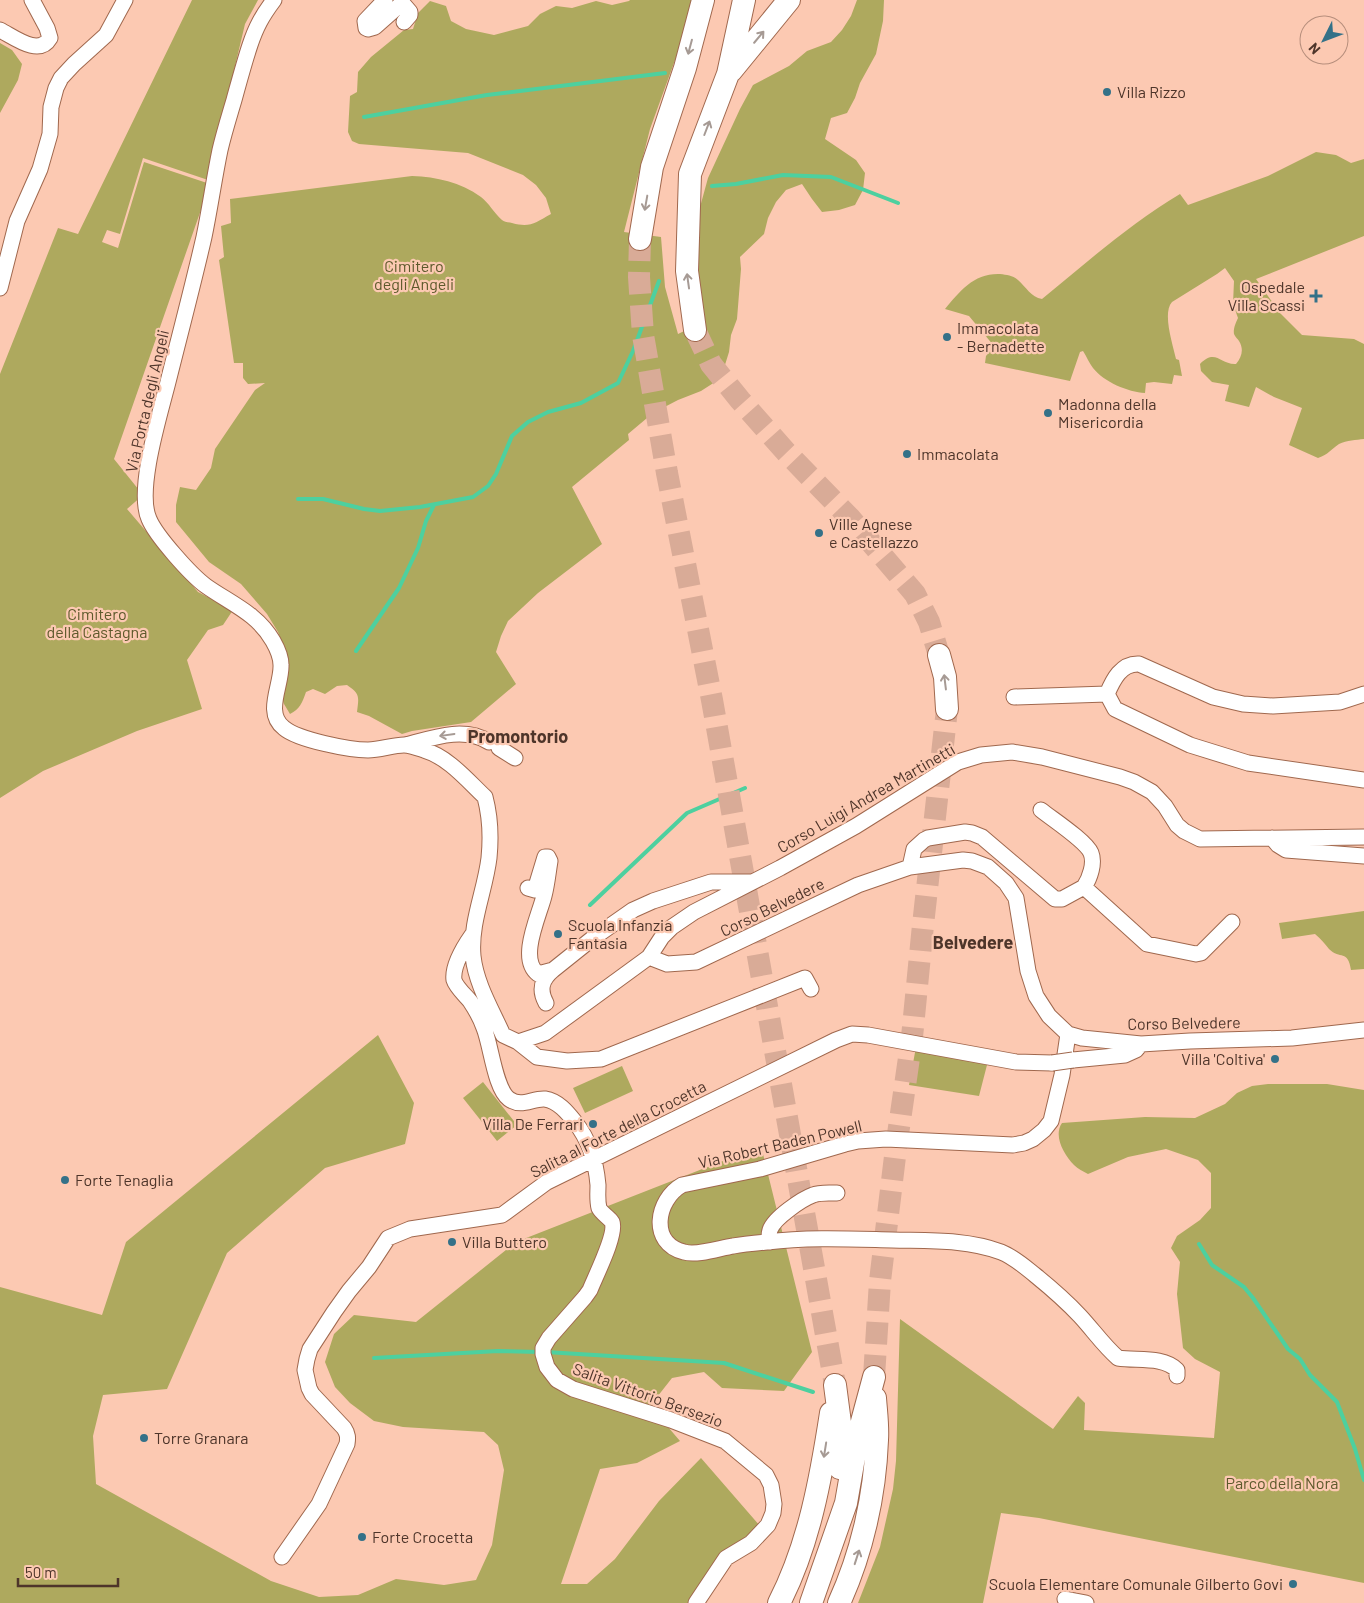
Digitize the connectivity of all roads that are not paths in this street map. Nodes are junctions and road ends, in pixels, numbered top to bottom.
1 (32, 0) edge
2 (125, 0) edge
3 (274, 0) edge
4 (385, 0) edge
5 (703, 0) edge
6 (744, 0) edge
7 (788, 0) edge
8 (404, 22) dead end
9 (0, 30) edge
10 (728, 74) junction
11 (640, 239) tunnel mouth
12 (0, 288) edge
13 (695, 330) tunnel mouth
14 (939, 655) tunnel mouth
15 (1107, 694) junction
16 (1364, 694) edge
17 (1014, 697) dead end
18 (947, 709) tunnel mouth
19 (405, 745) junction
20 (515, 758) dead end
21 (1364, 780) edge
22 (1041, 810) dead end
23 (1364, 837) edge
24 (1272, 838) junction
25 (1364, 856) edge
26 (910, 867) junction
27 (754, 882) junction
28 (1084, 887) junction
29 (528, 888) dead end
30 (1232, 922) dead end
31 (472, 935) junction
32 (649, 957) junction
33 (554, 970) junction
34 (811, 989) dead end
35 (546, 1003) dead end
36 (1364, 1030) edge
37 (1068, 1034) junction
38 (518, 1042) junction
39 (1141, 1044) junction
40 (595, 1160) junction
41 (837, 1193) dead end
42 (770, 1242) junction
43 (1178, 1376) dead end
44 (282, 1557) dead end
45 (1065, 1599) dead end
46 (696, 1603) edge
47 (778, 1603) edge
48 (794, 1603) edge
49 (811, 1603) edge
50 (839, 1603) edge
51 (1086, 1603) edge

1 - 9 street
2 - 12 street
3 - 19 street, Via Porta degli Angeli
4 - 8 street
5 -> 11 highway
6 - 10 highway
10 -> 7 highway
13 -> 10 highway
18 -> 14 highway
15 - 16 street
15 - 17 street
15 - 21 street
20 -> 19 street, Via Porta degli Angeli
19 - 31 street, Via Porta degli Angeli
22 - 28 street
23 - 24 street, Corso Luigi Andrea Martinetti
24 - 25 street
24 - 27 street, Corso Luigi Andrea Martinetti
26 - 28 street
26 - 32 street, Corso Belvedere
26 - 37 street, Corso Belvedere
27 - 32 street, Corso Luigi Andrea Martinetti
27 - 33 street, Corso Luigi Andrea Martinetti
28 - 30 street
29 - 33 street
31 - 38 street
31 - 40 street, Salita Vittorio Bersezio
32 - 38 street, Corso Luigi Andrea Martinetti
33 - 35 street, Corso Luigi Andrea Martinetti
34 - 38 street
36 - 39 street, Corso Belvedere
37 - 39 street, Corso Belvedere
37 - 42 street, Via Robert Baden Powell
39 - 40 street, Salita al Forte della Crocetta, bridge
40 - 44 street, Salita al Forte della Crocetta
40 - 46 street, Salita Vittorio Bersezio
41 - 42 street
42 - 43 street, Via Robert Baden Powell
45 - 51 street
48 -> 47 highway
50 -> 49 highway

